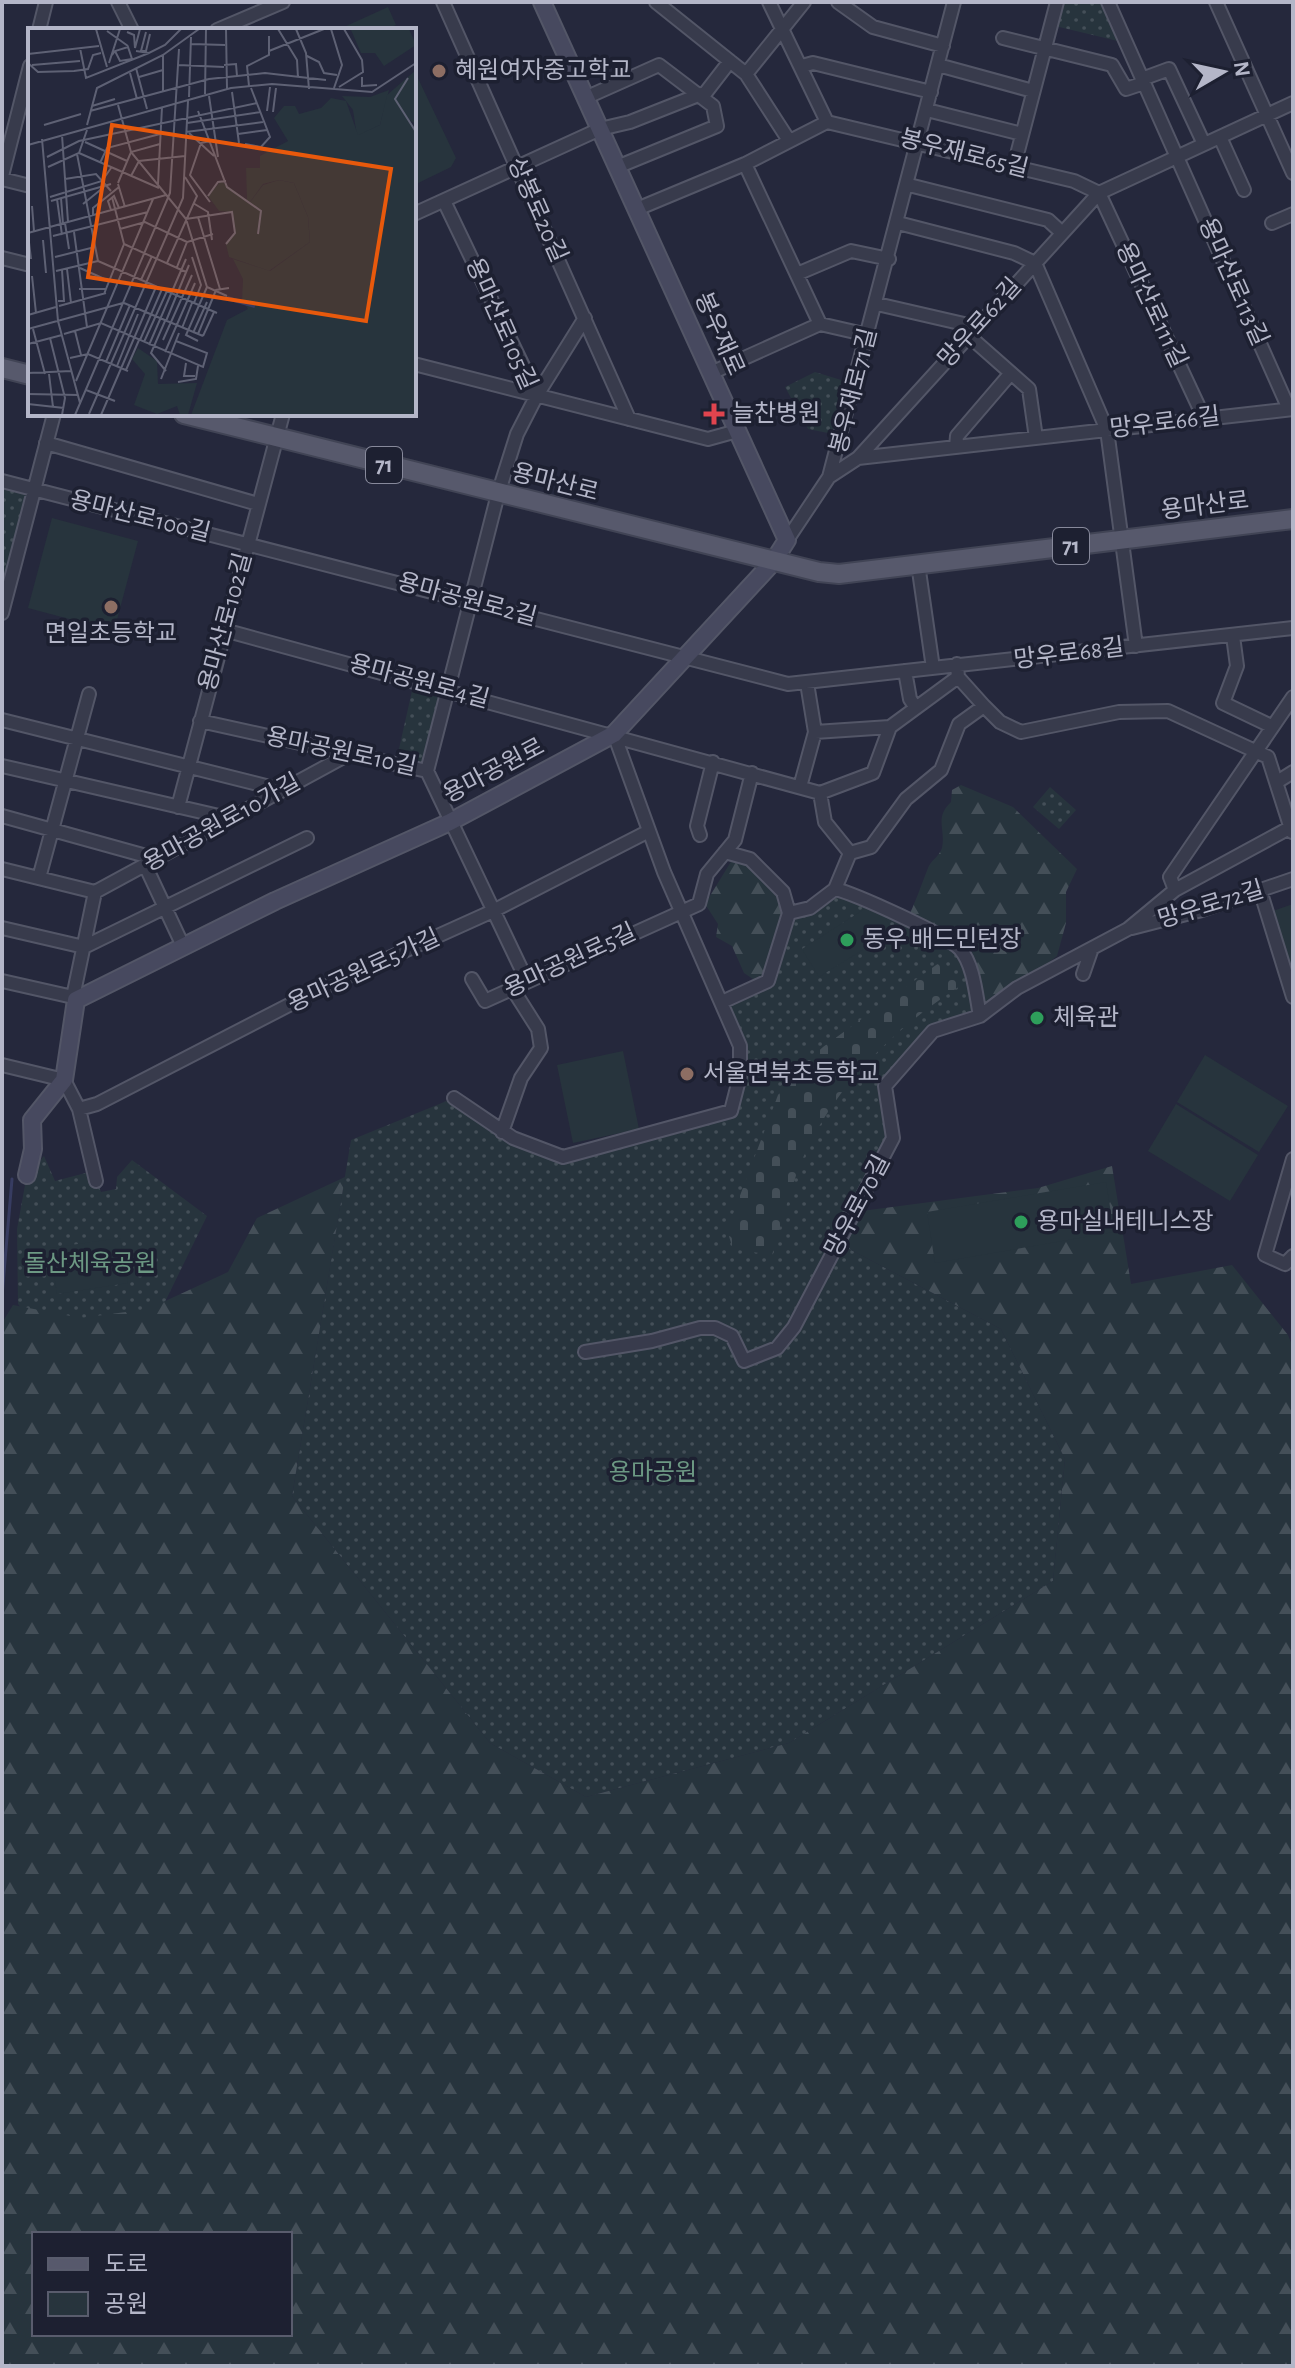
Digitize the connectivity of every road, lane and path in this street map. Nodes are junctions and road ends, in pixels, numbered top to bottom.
1 (46, 2) edge
2 (118, 2) edge
3 (283, 2) edge
4 (443, 2) edge
5 (542, 2) edge
6 (656, 2) edge
7 (760, 2) edge
8 (804, 2) edge
9 (838, 2) edge
10 (954, 2) edge
11 (1057, 2) edge
12 (1108, 2) edge
13 (1216, 2) edge
14 (259, 7) edge
15 (772, 8) edge
16 (40, 28) edge
17 (131, 28) edge
18 (221, 28) edge
19 (782, 28) junction
20 (1003, 38) dead end
21 (943, 46) junction
22 (1045, 48) junction
23 (730, 61) junction
24 (938, 65) junction
25 (802, 66) junction
26 (28, 74) edge
27 (746, 74) junction
28 (1143, 81) junction
29 (1033, 91) junction
30 (931, 92) junction
31 (702, 95) junction
32 (585, 98) junction
33 (1293, 103) edge
34 (927, 110) junction
35 (1267, 115) junction
36 (827, 122) junction
37 (600, 129) junction
38 (1022, 134) junction
39 (1220, 137) junction
40 (788, 139) junction
41 (919, 143) junction
42 (1204, 144) junction
43 (1177, 156) junction
44 (745, 164) junction
45 (1014, 166) junction
46 (617, 167) junction
47 (518, 168) junction
48 (1293, 173) edge
49 (2, 177) edge
50 (28, 185) edge
51 (909, 185) junction
52 (1244, 190) dead end
53 (1099, 193) junction
54 (444, 201) junction
55 (637, 209) junction
56 (416, 213) edge
57 (1293, 214) edge
58 (898, 223) junction
59 (1272, 223) dead end
60 (1061, 232) junction
61 (2, 258) edge
62 (889, 259) junction
63 (1035, 263) junction
64 (28, 264) edge
65 (797, 274) junction
66 (877, 304) junction
67 (585, 318) junction
68 (820, 324) junction
69 (973, 332) junction
70 (868, 335) junction
71 (416, 365) edge
72 (2, 368) edge
73 (711, 373) junction
74 (1011, 373) junction
75 (28, 374) edge
76 (537, 395) junction
77 (1291, 409) edge
78 (53, 416) edge
79 (192, 416) edge
80 (282, 416) edge
81 (1204, 418) junction
82 (629, 419) junction
83 (1107, 430) junction
84 (737, 431) junction
85 (277, 438) junction
86 (1036, 438) junction
87 (46, 443) junction
88 (956, 447) junction
89 (858, 458) junction
90 (829, 477) junction
91 (2, 481) edge
92 (34, 490) junction
93 (498, 494) junction
94 (258, 504) junction
95 (1293, 519) edge
96 (787, 540) junction
97 (1122, 540) junction
98 (247, 544) junction
99 (773, 562) junction
100 (918, 564) junction
101 (6, 577) edge
102 (470, 600) junction
103 (2, 613) edge
104 (1293, 628) edge
105 (224, 630) junction
106 (1233, 636) junction
107 (1136, 646) junction
108 (685, 659) junction
109 (933, 668) junction
110 (957, 670) junction
111 (905, 671) junction
112 (807, 683) junction
113 (447, 689) junction
114 (89, 694) dead end
115 (1293, 697) edge
116 (984, 706) junction
117 (916, 708) junction
118 (2, 720) edge
119 (200, 721) junction
120 (1271, 726) junction
121 (890, 727) junction
122 (815, 732) junction
123 (614, 734) junction
124 (77, 737) junction
125 (1256, 751) junction
126 (349, 754) junction
127 (713, 762) junction
128 (2, 766) edge
129 (189, 766) junction
130 (427, 771) junction
131 (1293, 772) edge
132 (752, 773) junction
133 (65, 782) junction
134 (1277, 782) junction
135 (800, 787) junction
136 (282, 790) junction
137 (820, 793) junction
138 (178, 807) junction
139 (2, 816) edge
140 (232, 819) junction
141 (450, 822) junction
142 (52, 828) junction
143 (1292, 829) edge
144 (649, 831) junction
145 (700, 835) dead end
146 (307, 838) dead end
147 (725, 852) junction
148 (850, 853) junction
149 (157, 859) junction
150 (145, 865) junction
151 (2, 869) edge
152 (39, 878) junction
153 (1293, 879) edge
154 (835, 889) junction
155 (1175, 890) junction
156 (1260, 890) junction
157 (95, 892) junction
158 (165, 908) junction
159 (493, 911) junction
160 (680, 911) junction
161 (789, 913) junction
162 (2, 928) edge
163 (1128, 929) junction
164 (183, 946) junction
165 (84, 947) junction
166 (1091, 951) junction
167 (1083, 974) dead end
168 (472, 979) dead end
169 (2, 981) edge
170 (527, 981) junction
171 (512, 988) junction
172 (1293, 997) edge
173 (74, 998) junction
174 (722, 1002) junction
175 (980, 1016) junction
176 (2, 1065) edge
177 (64, 1080) junction
178 (454, 1098) dead end
179 (79, 1109) junction
180 (502, 1132) junction
181 (1293, 1159) edge
182 (27, 1175) dead end
183 (96, 1181) dead end
184 (1293, 1256) edge
185 (585, 1352) dead end

1 - 16 street
2 - 17 street
3 - 14 street
4 - 47 street, 상봉로20길
5 - 32 street, 봉우재로
6 - 23 street
7 - 15 street
8 - 19 street
9 - 21 street
10 - 21 street, 봉우재로71길
11 - 22 street
12 - 28 street, 용마산로113길
13 - 35 street
14 - 18 street
15 - 19 street
19 - 25 street
19 - 27 street
20 - 22 street
21 - 24 street, 봉우재로71길
22 - 28 street
22 - 29 street
23 - 27 street
23 - 31 street
24 - 29 street
24 - 30 street, 봉우재로71길
25 - 30 street
25 - 36 street
26 - 49 street
27 - 40 street
28 - 42 street
28 - 43 street, 용마산로113길
29 - 38 street
30 - 34 street, 봉우재로71길
31 - 32 street
31 - 37 street
31 - 46 street
32 - 37 street, 봉우재로
33 - 35 street, 망우로62길
34 - 38 street
34 - 41 street, 봉우재로71길
35 - 39 street, 망우로62길
35 - 48 street
36 - 40 street
36 - 41 street, 봉우재로65길
37 - 46 street, 봉우재로
37 - 47 street
38 - 45 street
39 - 42 street, 망우로62길
39 - 52 street
40 - 44 street
41 - 45 street, 봉우재로65길
41 - 51 street, 봉우재로71길
42 - 43 street, 망우로62길
43 - 53 street, 망우로62길
43 - 77 street, 용마산로113길
44 - 55 street
44 - 65 street
45 - 53 street, 봉우재로65길
46 - 55 street, 봉우재로
47 - 54 street
47 - 67 street, 상봉로20길
49 - 50 street
51 - 58 street, 봉우재로71길
51 - 60 street
53 - 60 street, 망우로62길
53 - 81 street, 용마산로111길
54 - 56 street
54 - 76 street, 용마산로105길
55 - 73 street, 봉우재로
57 - 59 street
58 - 62 street, 봉우재로71길
58 - 63 street
60 - 63 street, 망우로62길
61 - 64 street
62 - 65 street
62 - 66 street, 봉우재로71길
63 - 69 street, 망우로62길
63 - 83 street
65 - 68 street
66 - 69 street, 봉우재로71길
66 - 70 street, 봉우재로71길
67 - 76 street
67 - 82 street, 상봉로20길
68 - 70 street
68 - 73 street
69 - 74 street
69 - 89 street, 망우로62길
70 - 90 street, 봉우재로71길
71 - 76 street
72 - 75 main road
73 - 84 street, 봉우재로
74 - 86 street
74 - 88 street
76 - 82 street
76 - 93 street, 용마산로105길
77 - 81 street, 망우로66길
78 - 87 street
79 - 85 main road, 용마산로 / 71
80 - 85 street, 용마산로102길
81 - 83 street, 망우로66길
82 - 84 street
83 - 86 street, 망우로66길
83 - 97 street
84 - 96 street, 봉우재로
85 - 93 main road, 용마산로 / 71
85 - 94 street, 용마산로102길
86 - 88 street, 망우로66길
87 - 92 street
87 - 94 street
88 - 89 street, 망우로66길
89 - 90 street, 망우로62길
90 - 96 street, 망우로62길
91 - 92 street, 용마산로100길
92 - 98 street, 용마산로100길
92 - 101 street
93 - 99 main road, 용마산로 / 71
93 - 102 street, 용마산로105길
94 - 98 street, 용마산로102길
95 - 97 main road, 용마산로 / 71
96 - 99 street
97 - 100 main road, 용마산로 / 71
97 - 107 street
98 - 102 street, 용마공원로2길
98 - 105 street, 용마산로102길
99 - 100 main road, 용마산로 / 71
99 - 108 street, 용마공원로
100 - 109 street
101 - 103 street
102 - 108 street, 용마공원로2길
102 - 113 street, 용마산로105길
104 - 106 street, 망우로68길
105 - 113 street, 용마공원로4길
105 - 119 street, 용마산로102길
106 - 107 street, 망우로68길
106 - 120 street
107 - 110 street, 망우로68길
108 - 112 street, 망우로68길
108 - 123 street, 용마공원로
109 - 110 street, 망우로68길
109 - 111 street, 망우로68길
110 - 116 street
110 - 117 street
111 - 112 street, 망우로68길
111 - 117 street
112 - 122 street
113 - 123 street, 용마공원로4길
113 - 130 street, 용마산로105길
114 - 124 street
115 - 120 street
116 - 125 street
116 - 148 street
117 - 121 street
118 - 124 street
119 - 126 street, 용마공원로10길
119 - 129 street, 용마산로102길
120 - 125 street
121 - 122 street
121 - 137 street
122 - 135 street
123 - 127 street, 용마공원로4길
123 - 141 street, 용마공원로
123 - 144 street
124 - 129 street
124 - 133 street
125 - 134 street
125 - 155 street
126 - 130 street, 용마공원로10길
126 - 136 street, 용마공원로10가길
127 - 132 street, 용마공원로4길
127 - 145 street
128 - 133 street
129 - 136 street
129 - 138 street, 용마산로102길
130 - 141 street, 용마공원로10길
131 - 134 street
132 - 135 street, 용마공원로4길
132 - 147 street
133 - 138 street
133 - 142 street
134 - 143 street
135 - 137 street, 용마공원로4길
136 - 140 street, 용마공원로10가길
137 - 148 street
138 - 140 street
139 - 142 street
140 - 149 street, 용마공원로10가길
141 - 159 street, 용마공원로10길
141 - 164 street, 용마공원로
142 - 149 street
142 - 152 street
143 - 155 street, 망우로70길
144 - 159 street, 용마공원로5가길
144 - 160 street
146 - 158 street
147 - 160 street
147 - 161 street
148 - 154 street
149 - 150 street, 용마공원로10가길
150 - 157 street, 용마공원로10가길
150 - 158 street
151 - 152 street
152 - 157 street
153 - 156 street, 망우로72길
154 - 161 street
154 - 175 street
155 - 163 street, 망우로70길
156 - 163 street, 망우로72길
156 - 172 street
157 - 165 street
158 - 164 street
158 - 165 street
159 - 170 street, 용마공원로10길
159 - 179 street, 용마공원로5가길
160 - 170 street, 용마공원로5길
160 - 174 street
161 - 174 street
162 - 165 street
163 - 166 street, 망우로70길
164 - 173 street, 용마공원로
165 - 173 street
166 - 167 street
166 - 175 street, 망우로70길
168 - 171 street, 용마공원로5길
169 - 173 street
170 - 171 street, 용마공원로5길
171 - 180 street
173 - 177 street
174 - 180 street
175 - 185 street, 망우로70길
176 - 177 street
177 - 179 street
177 - 182 street
178 - 180 street
179 - 183 street
181 - 184 street

